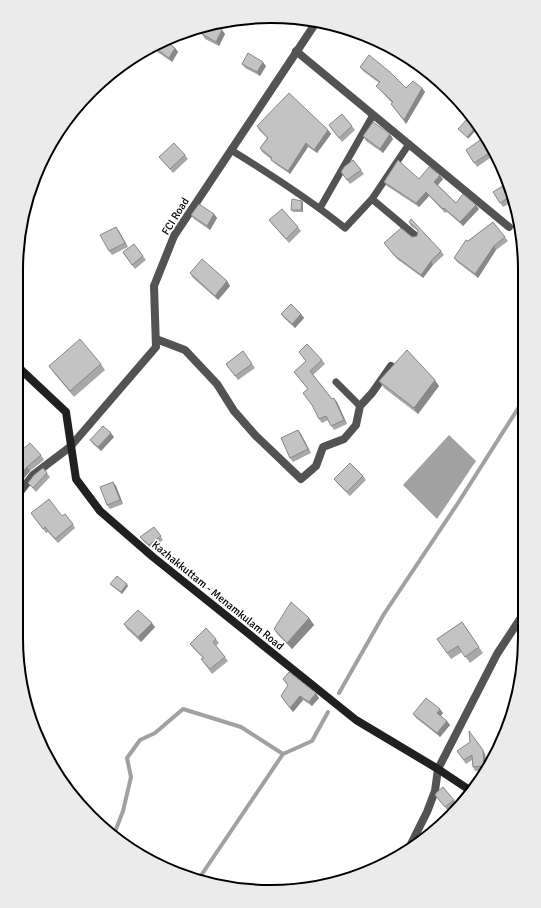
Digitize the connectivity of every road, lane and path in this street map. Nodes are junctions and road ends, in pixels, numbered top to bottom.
1 (313, 27) edge
2 (296, 52) junction
3 (373, 115) junction
4 (409, 144) junction
5 (231, 150) junction
6 (372, 199) junction
7 (320, 208) junction
8 (509, 227) dead end
9 (416, 236) edge
10 (156, 339) junction
11 (391, 366) edge
12 (23, 372) edge
13 (336, 382) dead end
14 (360, 406) junction
15 (70, 447) junction
16 (23, 489) edge
17 (518, 622) edge
18 (438, 769) junction
19 (467, 788) edge
20 (413, 839) edge

1 - 2 street, FCI Road
2 - 3 street
2 - 5 street, FCI Road
3 - 4 street
3 - 7 lane
4 - 6 lane
4 - 8 street
5 - 7 lane
5 - 10 street, FCI Road
6 - 7 lane
6 - 9 lane
10 - 14 street
10 - 15 street, FCI Road
11 - 14 street
12 - 15 main road, Kazhakkuttam - Menamkulam Road
13 - 14 lane
15 - 16 street, FCI Road
15 - 18 main road, Kazhakkuttam - Menamkulam Road
17 - 18 street
18 - 19 main road, Kazhakkuttam - Menamkulam Road
18 - 20 street

